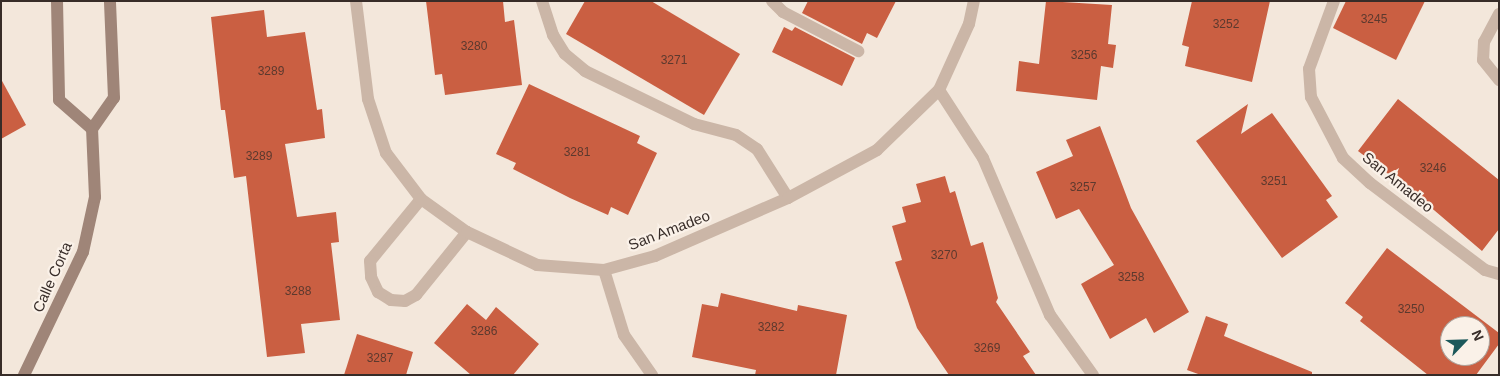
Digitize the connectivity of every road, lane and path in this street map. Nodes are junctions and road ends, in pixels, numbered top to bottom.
1 (57, 1) edge
2 (110, 1) edge
3 (356, 1) edge
4 (542, 1) edge
5 (772, 1) edge
6 (974, 1) edge
7 (1334, 1) edge
8 (1499, 14) edge
9 (858, 51) dead end
10 (1499, 80) edge
11 (939, 90) junction
12 (92, 129) junction
13 (788, 198) junction
14 (421, 199) junction
15 (467, 232) junction
16 (604, 270) junction
17 (1499, 274) edge
18 (24, 375) edge
19 (652, 375) edge
20 (1093, 375) edge

1 - 12 street
2 - 12 street
3 - 14 street, San Amadeo
4 - 13 street
5 - 9 street
6 - 11 street, San Amadeo
7 - 17 street, San Amadeo
8 - 10 street
11 - 13 street, San Amadeo
11 - 20 street
12 - 18 street, Calle Corta
13 - 16 street, San Amadeo
14 - 15 street, San Amadeo
14 - 15 street
15 - 16 street, San Amadeo
16 - 19 street

